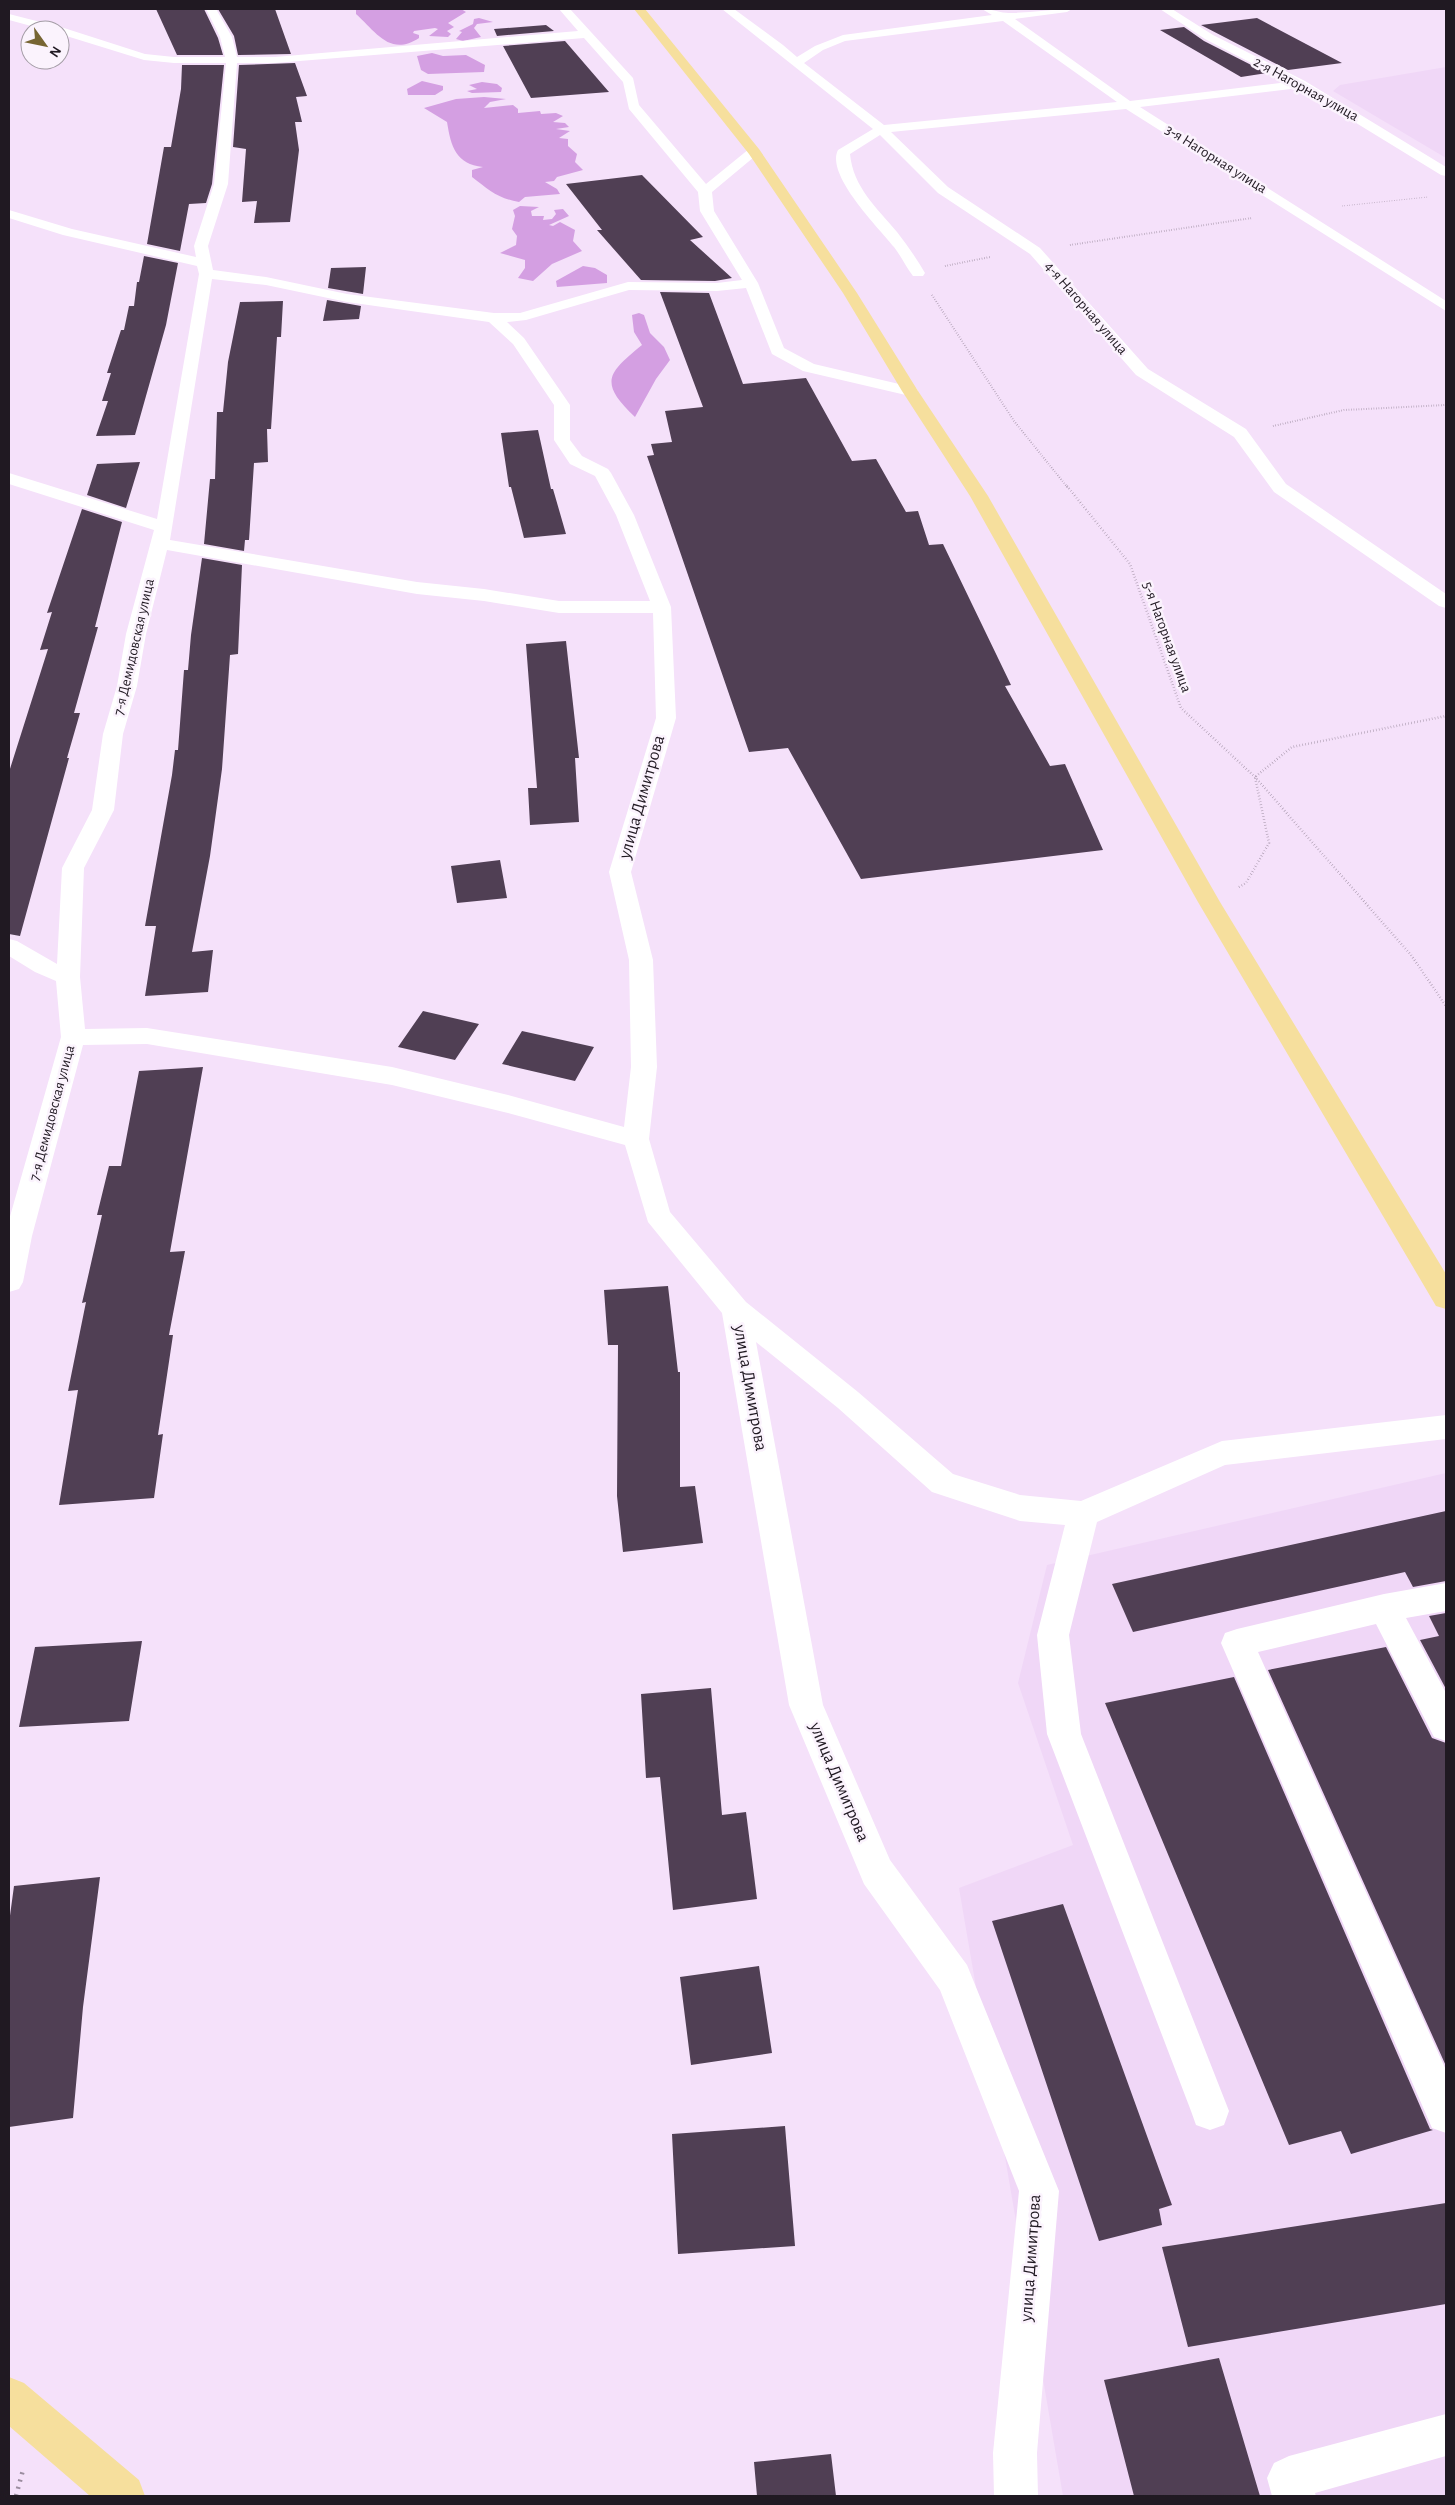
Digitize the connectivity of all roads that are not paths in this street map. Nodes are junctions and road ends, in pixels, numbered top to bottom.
1 (211, 9) edge
2 (564, 9) edge
3 (639, 9) edge
4 (727, 9) edge
5 (987, 9) edge
6 (1067, 9) edge
7 (1165, 9) edge
8 (1005, 17) junction
9 (70, 33) edge
10 (586, 34) junction
11 (232, 60) junction
12 (796, 63) junction
13 (1301, 84) junction
14 (1127, 104) junction
15 (881, 129) junction
16 (754, 152) junction
17 (1446, 172) edge
18 (705, 191) junction
19 (9, 214) edge
20 (204, 268) junction
21 (918, 273) road end
22 (751, 283) junction
23 (1446, 307) edge
24 (494, 318) junction
25 (910, 391) junction
26 (9, 478) edge
27 (161, 535) junction
28 (1446, 602) edge
29 (662, 607) junction
30 (9, 946) edge
31 (68, 977) junction
32 (73, 1037) junction
33 (636, 1139) junction
34 (9, 1282) edge
35 (1446, 1298) edge
36 (736, 1310) junction
37 (1446, 1427) edge
38 (1083, 1514) junction
39 (1446, 1597) edge
40 (1384, 1608) junction
41 (1446, 1726) edge
42 (1210, 2111) dead end
43 (1446, 2114) edge
44 (9, 2398) edge
45 (1445, 2435) edge
46 (123, 2496) edge
47 (1016, 2496) edge
48 (1294, 2496) edge

1 - 11 street, 7-я Демидовская улица
2 - 10 street
3 - 16 main road
4 - 12 street, 4-я Нагорная улица
5 - 8 street, 3-я Нагорная улица
6 - 8 street
7 - 13 street, 2-я Нагорная улица
8 - 12 street
8 - 14 street, 3-я Нагорная улица
9 - 11 street
10 - 11 street
10 - 18 street
11 - 20 street, 7-я Демидовская улица
12 - 15 street, 4-я Нагорная улица
13 - 14 street
13 - 17 street, 2-я Нагорная улица
14 - 15 street
14 - 23 street, 3-я Нагорная улица
15 - 21 street
15 - 28 street, 4-я Нагорная улица
16 - 18 street
16 - 25 main road
18 - 22 street
19 - 20 street
20 - 24 street
20 - 27 street, 7-я Демидовская улица
22 - 24 street
22 - 25 street
24 - 29 street, улица Димитрова
25 - 35 main road
26 - 27 street
27 - 29 street
27 - 31 street, 7-я Демидовская улица
29 - 33 street, улица Димитрова
30 - 31 street
31 - 32 street, 7-я Демидовская улица
32 - 33 street
32 - 34 street, 7-я Демидовская улица
33 - 36 street, улица Димитрова
36 - 38 street
36 - 47 street, улица Димитрова
37 - 38 street
38 - 42 street
39 - 40 street
40 - 41 street
40 - 43 street
44 - 46 main road
45 - 48 street

